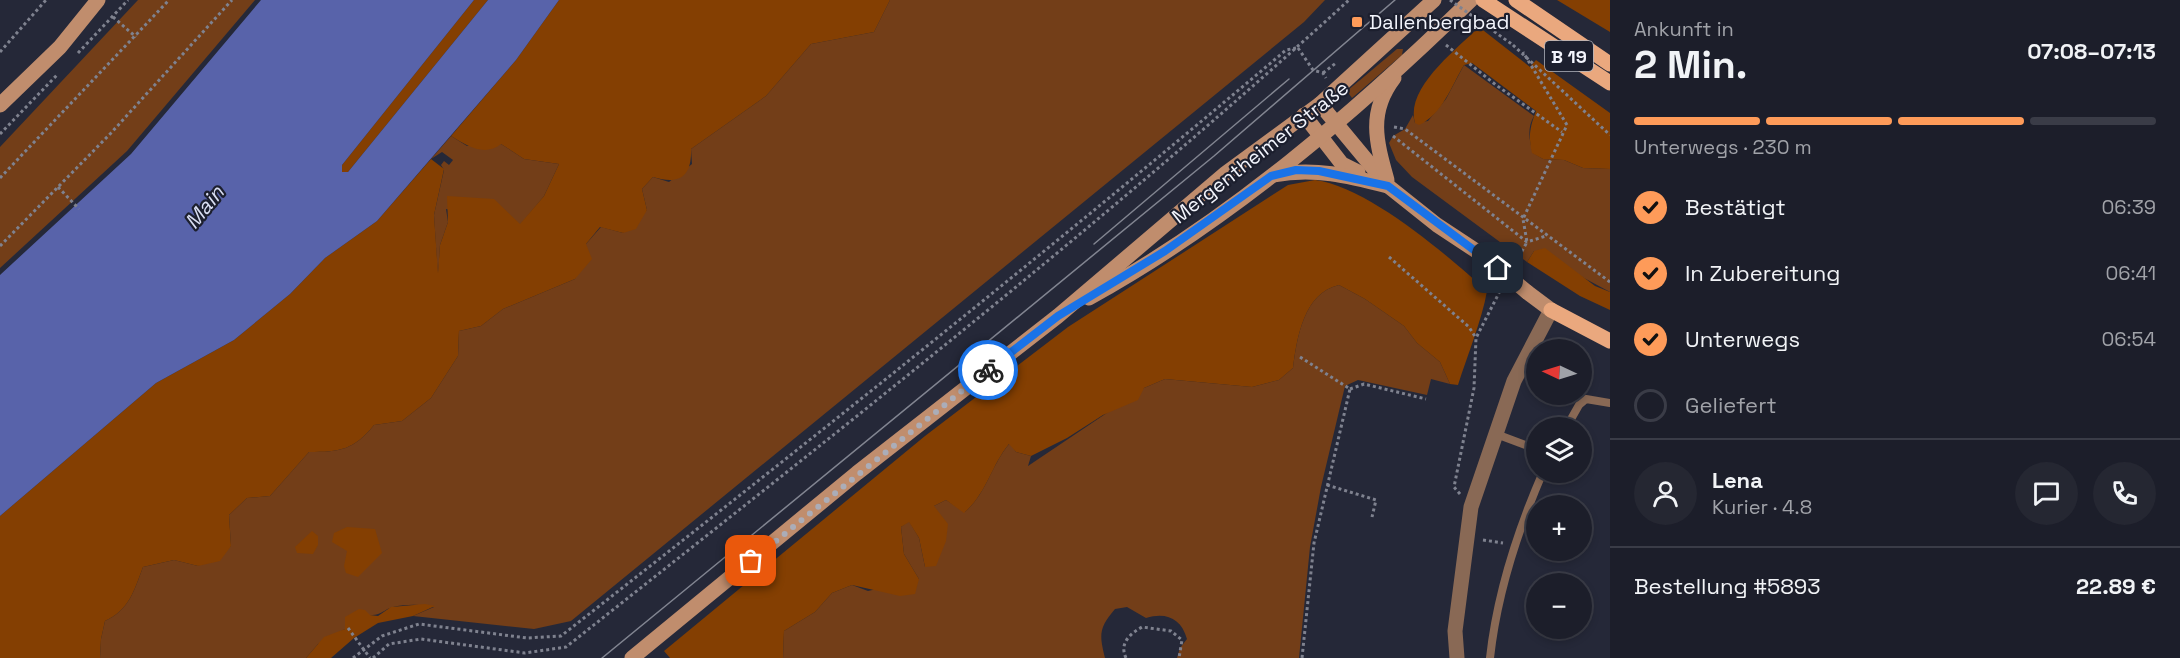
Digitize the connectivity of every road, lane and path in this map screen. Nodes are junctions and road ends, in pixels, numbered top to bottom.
1 (46, 0) edge
2 (98, 0) edge
3 (169, 0) edge
4 (231, 0) edge
5 (1349, 0) edge
6 (1434, 0) edge
7 (1450, 0) edge
8 (1471, 0) edge
9 (1483, 0) edge
10 (1516, 0) edge
11 (113, 17) dead end
12 (1435, 35) junction
13 (136, 37) junction
14 (1298, 48) junction
15 (0, 52) edge
16 (1523, 52) junction
17 (1411, 57) junction
18 (1335, 63) dead end
19 (1610, 64) edge
20 (1323, 73) junction
21 (1330, 83) dead end
22 (1610, 83) edge
23 (1320, 104) junction
24 (0, 105) edge
25 (1304, 115) junction
26 (1336, 124) junction
27 (1562, 132) junction
28 (1610, 135) edge
29 (1321, 136) junction
30 (1271, 176) junction
31 (0, 178) edge
32 (1388, 186) junction
33 (58, 187) junction
34 (79, 209) dead end
35 (1523, 219) junction
36 (1546, 236) junction
37 (1527, 242) junction
38 (0, 246) edge
39 (1389, 257) dead end
40 (1511, 271) dead end
41 (1506, 280) dead end
42 (1610, 282) edge
43 (1551, 310) junction
44 (1058, 316) junction
45 (1476, 338) junction
46 (1610, 341) edge
47 (1300, 357) dead end
48 (1350, 389) junction
49 (1426, 399) dead end
50 (1610, 403) edge
51 (1572, 417) edge
52 (1495, 433) junction
53 (1526, 446) edge
54 (1539, 483) edge
55 (1327, 485) junction
56 (1471, 507) junction
57 (1372, 517) dead end
58 (1485, 540) dead end
59 (1515, 545) junction
60 (348, 628) dead end
61 (362, 649) junction
62 (353, 658) edge
63 (371, 658) edge
64 (632, 658) edge
65 (1126, 658) edge
66 (1179, 658) edge
67 (1302, 658) edge
68 (1457, 658) edge
69 (1490, 658) edge

1 - 15 path
2 - 24 main road
3 - 13 path
4 - 33 path
5 - 14 path
6 - 23 main road, Mergentheimer Straße
7 - 16 path, bridge
8 - 12 main road, Mergentheimer Straße
9 - 22 main road, B 19
10 - 19 main road, B 19
11 - 13 path
12 - 17 main road, Mergentheimer Straße
12 - 27 path
13 - 31 path
14 - 20 path
14 - 61 path
14 - 63 path
16 - 27 path
16 - 28 path
17 - 26 main road, Mergentheimer Straße
17 - 32 main road
18 - 20 path
20 - 21 path
23 - 25 main road, Mergentheimer Straße
23 - 26 main road
25 - 29 main road
25 - 44 main road, Mergentheimer Straße
26 - 29 main road, Mergentheimer Straße
26 - 32 main road
27 - 35 path
29 - 30 main road, Mergentheimer Straße
29 - 32 main road
30 - 32 main road
30 - 44 main road, Mergentheimer Straße
32 - 43 main road, bridge
33 - 34 path
33 - 38 path
35 - 36 path
35 - 37 path
35 - 37 path
36 - 37 path
36 - 42 path
37 - 40 path
39 - 45 path
41 - 45 path
43 - 46 main road
43 - 52 street
44 - 64 main road, Mergentheimer Straße
45 - 56 path
47 - 48 path
48 - 49 path
48 - 55 path
50 - 51 lane
52 - 53 lane
52 - 56 street
54 - 59 lane
55 - 57 path
55 - 67 path
56 - 68 street
58 - 59 path
59 - 69 lane
60 - 61 path
61 - 62 path
61 - 63 path
65 - 66 path

